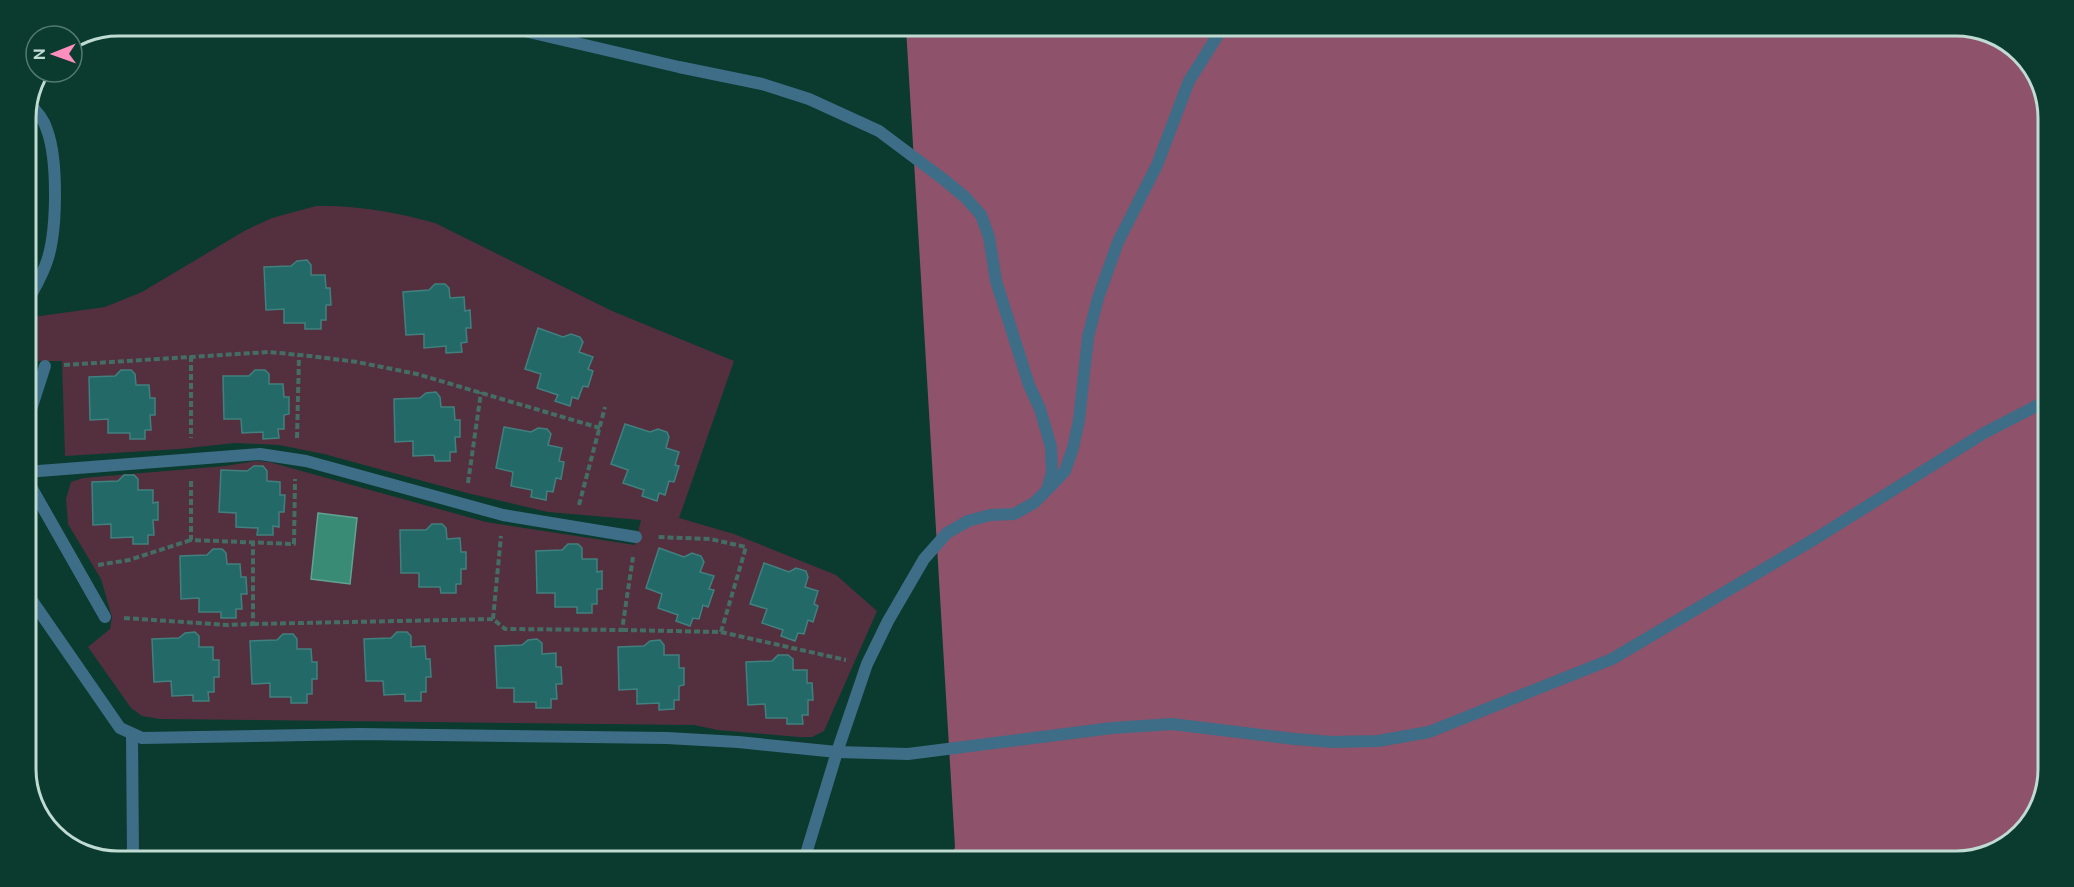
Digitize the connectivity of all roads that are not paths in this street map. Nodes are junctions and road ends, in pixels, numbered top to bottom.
1 (546, 36) edge
2 (1217, 36) edge
3 (36, 110) edge
4 (36, 286) edge
5 (45, 366) road end
6 (36, 394) edge
7 (2038, 405) edge
8 (36, 471) edge
9 (1047, 490) junction
10 (36, 496) edge
11 (636, 537) road end
12 (36, 606) edge
13 (105, 617) road end
14 (132, 735) junction
15 (837, 752) junction
16 (133, 851) edge
17 (807, 851) edge

1 - 9 street
2 - 9 street
3 - 4 street
5 - 6 street
7 - 15 street
8 - 11 street
9 - 15 street
10 - 13 street
12 - 14 street
14 - 15 street
14 - 16 street
15 - 17 street

